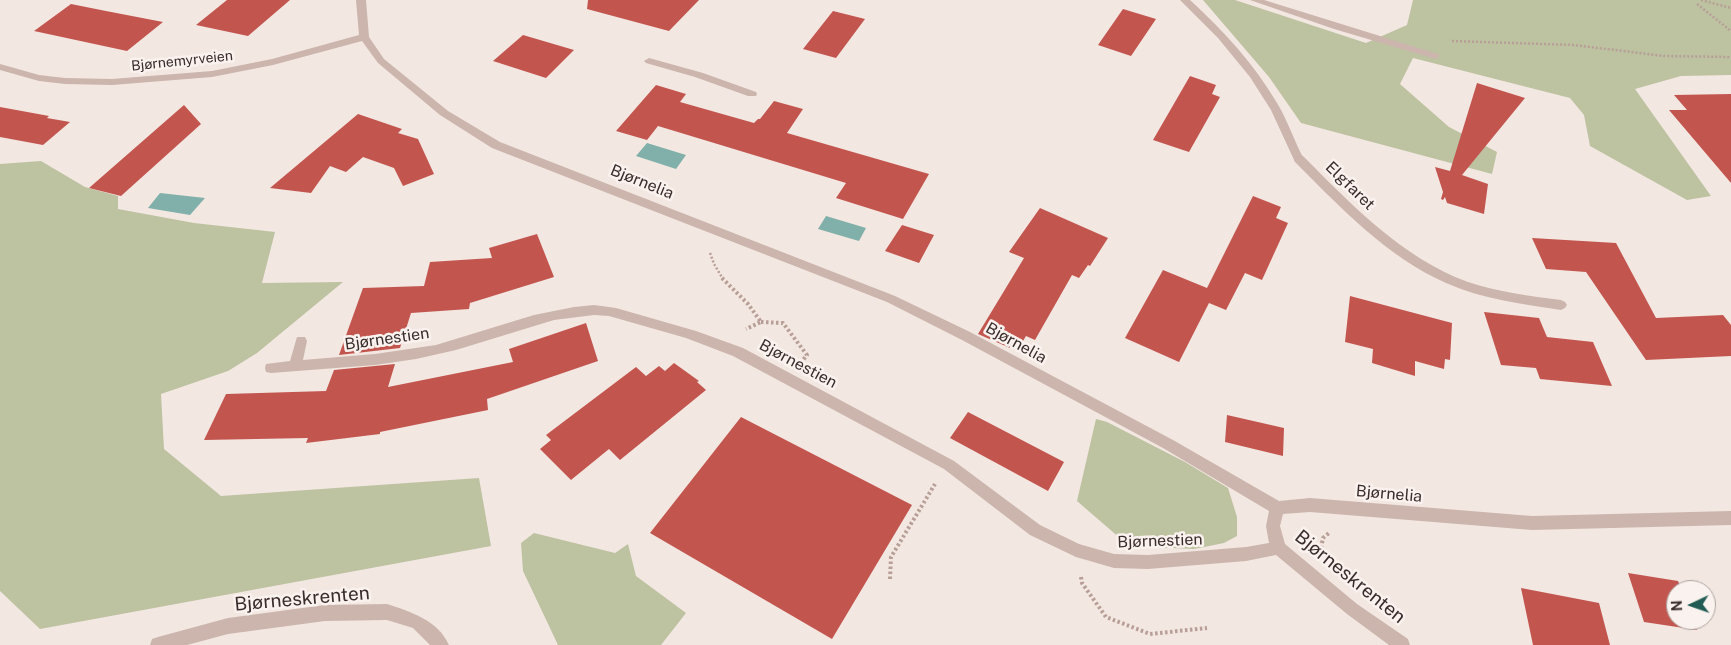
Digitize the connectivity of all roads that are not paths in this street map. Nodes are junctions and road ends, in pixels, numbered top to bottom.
1 (361, 0) edge
2 (1185, 0) edge
3 (1255, 0) edge
4 (364, 37) junction
5 (1436, 56) road end
6 (649, 60) dead end
7 (0, 68) edge
8 (752, 94) dead end
9 (1561, 305) dead end
10 (301, 341) dead end
11 (295, 366) junction
12 (271, 368) dead end
13 (1277, 508) junction
14 (1731, 518) edge
15 (1278, 548) junction
16 (158, 645) edge
17 (441, 645) edge
18 (1402, 645) edge

1 - 4 street
2 - 9 street, Elgfaret
3 - 5 street
4 - 7 street, Bjørnemyrveien
4 - 13 street, Bjørnelia
6 - 8 street
10 - 11 street
11 - 12 street, Bjørnestien
11 - 15 street, Bjørnestien
13 - 14 street, Bjørnelia
13 - 15 street, Bjørneskrenten
15 - 18 street, Bjørneskrenten
16 - 17 street, Bjørneskrenten

